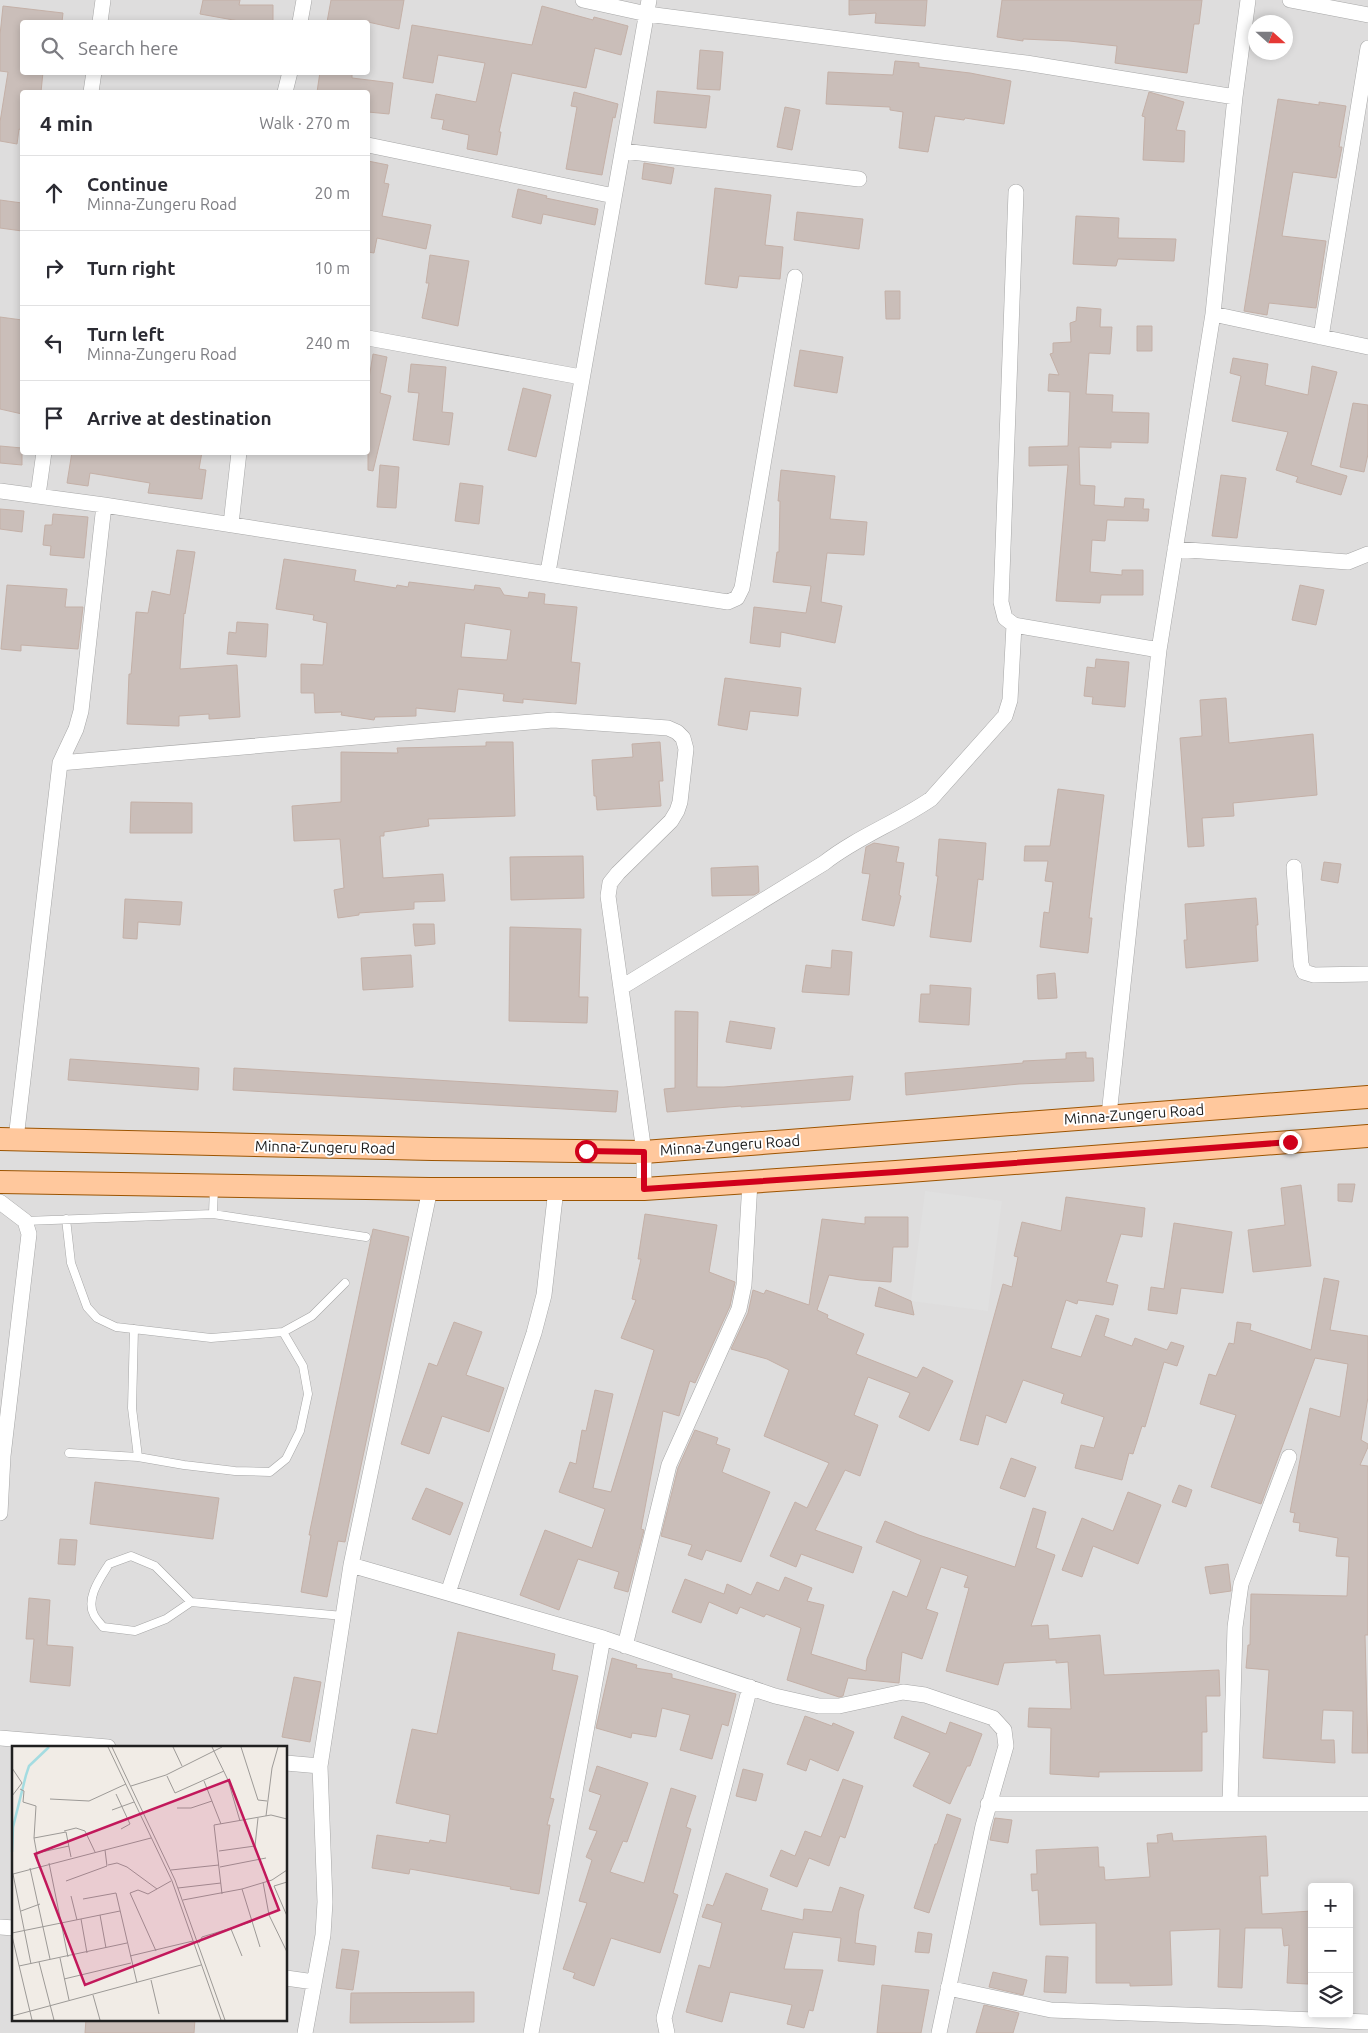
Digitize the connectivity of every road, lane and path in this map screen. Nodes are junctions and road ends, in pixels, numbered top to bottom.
1 (104, 0) edge
2 (304, 0) edge
3 (583, 0) edge
4 (1248, 0) edge
5 (1290, 0) edge
6 (648, 7) edge
7 (1368, 15) edge
8 (100, 20) edge
9 (300, 20) edge
10 (1368, 48) edge
11 (94, 75) edge
12 (289, 75) edge
13 (91, 90) edge
14 (286, 90) edge
15 (1235, 97) junction
16 (370, 145) edge
17 (623, 150) junction
18 (859, 179) dead end
19 (1016, 192) dead end
20 (614, 196) junction
21 (795, 277) dead end
22 (1213, 314) junction
23 (1321, 337) junction
24 (370, 338) edge
25 (1368, 347) edge
26 (581, 377) junction
27 (44, 455) edge
28 (239, 455) edge
29 (0, 491) edge
30 (38, 495) junction
31 (104, 505) junction
32 (231, 524) junction
33 (1175, 549) junction
34 (1368, 554) edge
35 (548, 572) junction
36 (1014, 625) junction
37 (1159, 650) junction
38 (60, 763) junction
39 (1294, 867) dead end
40 (1368, 974) edge
41 (622, 986) junction
42 (1368, 1097) edge
43 (1110, 1115) junction
44 (1368, 1136) edge
45 (8, 1139) edge
46 (644, 1152) junction
47 (0, 1182) edge
48 (750, 1182) junction
49 (214, 1185) junction
50 (430, 1189) junction
51 (556, 1189) junction
52 (644, 1189) junction
53 (0, 1202) edge
54 (213, 1214) junction
55 (66, 1220) junction
56 (24, 1221) junction
57 (366, 1237) dead end
58 (344, 1283) dead end
59 (134, 1329) junction
60 (284, 1332) junction
61 (69, 1453) dead end
62 (138, 1457) junction
63 (1289, 1457) dead end
64 (0, 1513) edge
65 (351, 1565) junction
66 (448, 1593) junction
67 (190, 1602) junction
68 (343, 1616) junction
69 (603, 1638) junction
70 (625, 1646) junction
71 (750, 1687) junction
72 (0, 1738) edge
73 (96, 1746) edge
74 (288, 1763) edge
75 (320, 1766) junction
76 (988, 1804) junction
77 (1230, 1804) junction
78 (1368, 1804) edge
79 (288, 1978) edge
80 (314, 1982) junction
81 (948, 1988) junction
82 (1368, 2022) edge
83 (305, 2033) edge
84 (531, 2033) edge
85 (667, 2033) edge
86 (939, 2033) edge

1 - 8 street
2 - 9 street
3 - 6 street
4 - 15 street
5 - 7 street
6 - 15 street
6 - 17 street
10 - 23 street
11 - 13 street
12 - 14 street
15 - 22 street
16 - 20 street
17 - 18 street
17 - 20 street
19 - 36 street
20 - 26 street
21 - 35 street
22 - 23 street
22 - 33 street
23 - 25 street
24 - 26 street
26 - 35 street
27 - 30 street
28 - 32 street
29 - 30 street
30 - 31 street
31 - 32 street
31 - 38 street
32 - 35 street
33 - 34 street
33 - 37 street
36 - 37 street
36 - 41 street
37 - 43 street
38 - 41 street
38 - 45 street
39 - 40 street
41 - 46 street
42 - 43 main road, Minna-Zungeru Road
43 - 46 main road, Minna-Zungeru Road
44 - 48 main road
45 - 46 main road, Minna-Zungeru Road
46 - 52 street
47 - 49 main road
48 - 52 main road
48 - 70 street
49 - 50 main road
49 - 54 lane
50 - 51 main road
50 - 65 street
51 - 52 main road
51 - 66 street
53 - 56 street
54 - 55 lane
54 - 57 lane
55 - 56 lane
55 - 59 lane
56 - 64 street
58 - 60 lane
59 - 60 lane
59 - 62 lane
60 - 62 lane
61 - 62 lane
63 - 77 street
65 - 66 street
65 - 68 street
66 - 69 street
67 - 67 lane
67 - 68 lane
68 - 75 street
69 - 70 street
69 - 84 street
70 - 71 street
71 - 76 street
71 - 85 street
72 - 73 street
74 - 75 street
75 - 80 street
76 - 77 street
76 - 81 street
77 - 78 street
79 - 80 street
80 - 83 street
81 - 82 street
81 - 86 street

